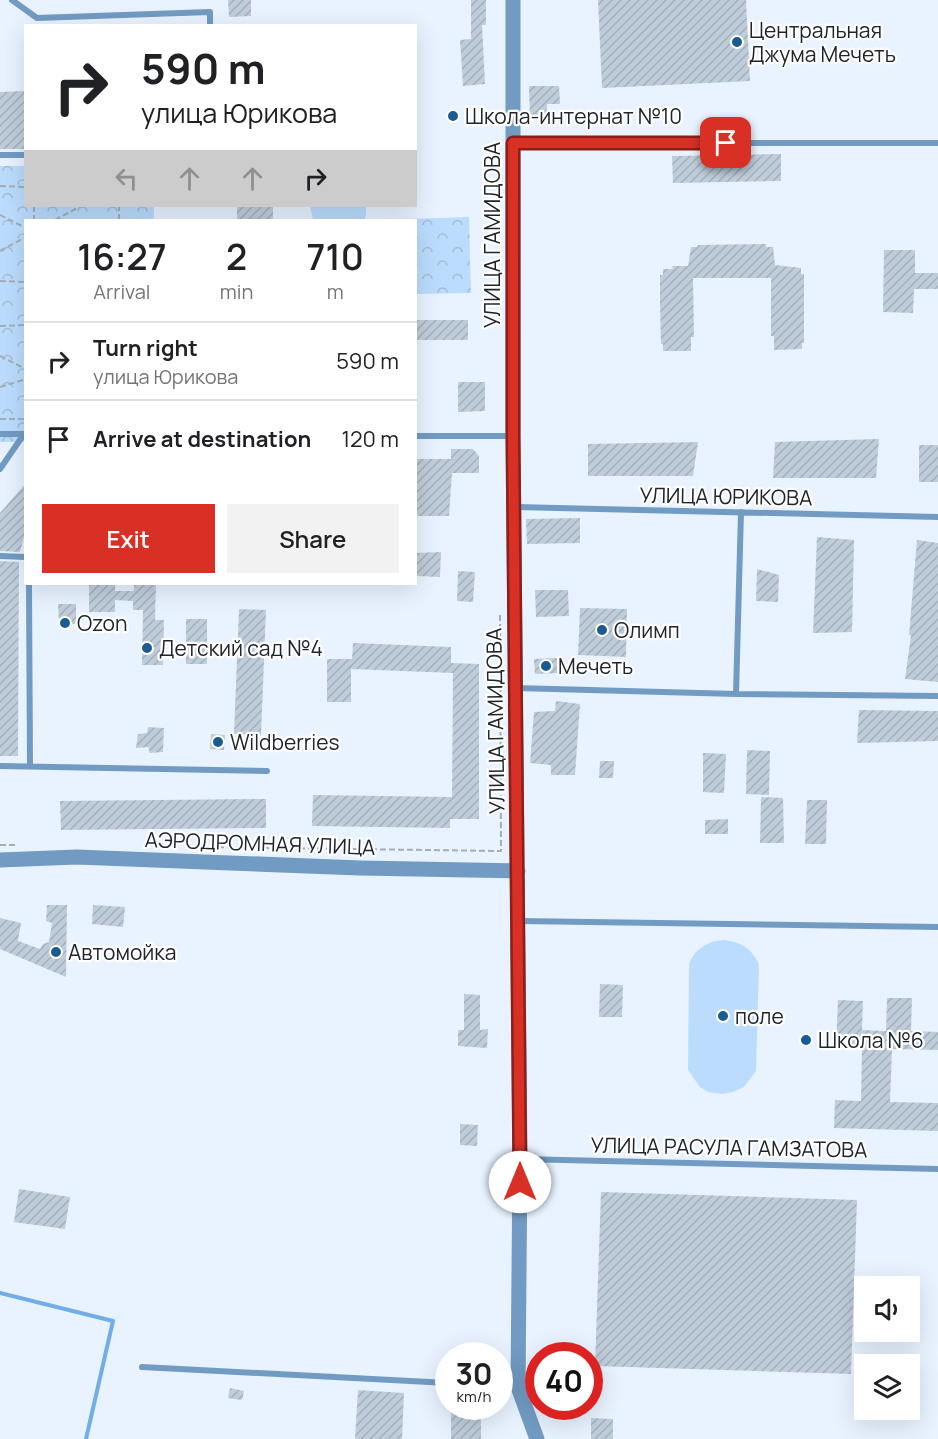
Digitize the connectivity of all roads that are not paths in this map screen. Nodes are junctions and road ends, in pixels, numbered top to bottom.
1 (12, 0) edge
2 (513, 0) edge
3 (37, 18) junction
4 (37, 24) edge
5 (210, 24) edge
6 (513, 143) junction
7 (938, 143) edge
8 (0, 155) edge
9 (24, 155) edge
10 (0, 434) edge
11 (24, 434) edge
12 (24, 435) edge
13 (417, 436) edge
14 (513, 436) junction
15 (0, 469) edge
16 (514, 507) junction
17 (741, 512) junction
18 (938, 517) edge
19 (0, 556) edge
20 (24, 557) edge
21 (29, 585) edge
22 (516, 687) junction
23 (736, 694) junction
24 (938, 696) edge
25 (0, 766) edge
26 (30, 766) junction
27 (267, 771) dead end
28 (0, 860) edge
29 (518, 872) junction
30 (518, 921) junction
31 (938, 927) edge
32 (520, 1159) junction
33 (938, 1169) edge
34 (142, 1367) dead end
35 (435, 1382) edge
36 (513, 1387) edge
37 (518, 1387) junction
38 (537, 1439) edge

1 - 3 lane
2 - 6 street, УЛИЦА ГАМИДОВА
3 - 4 lane
3 - 5 lane
6 - 7 lane
6 - 14 street, УЛИЦА ГАМИДОВА
8 - 9 lane
10 - 11 lane
12 - 15 lane
13 - 14 lane
14 - 16 street, УЛИЦА ГАМИДОВА
16 - 17 lane, УЛИЦА ЮРИКОВА
16 - 22 street, УЛИЦА ГАМИДОВА
17 - 18 lane, УЛИЦА ЮРИКОВА
17 - 23 lane
19 - 20 lane
21 - 26 lane
22 - 23 lane
22 - 29 street, УЛИЦА ГАМИДОВА
23 - 24 lane
25 - 26 lane
26 - 27 lane
28 - 29 street, АЭРОДРОМНАЯ УЛИЦА
29 - 30 street, УЛИЦА ГАМИДОВА
30 - 31 lane
30 - 32 street, УЛИЦА ГАМИДОВА
32 - 33 lane, УЛИЦА РАСУЛА ГАМЗАТОВА
32 - 37 street, УЛИЦА ГАМИДОВА
34 - 35 lane
36 - 37 lane
37 - 38 street, УЛИЦА ГАМИДОВА

